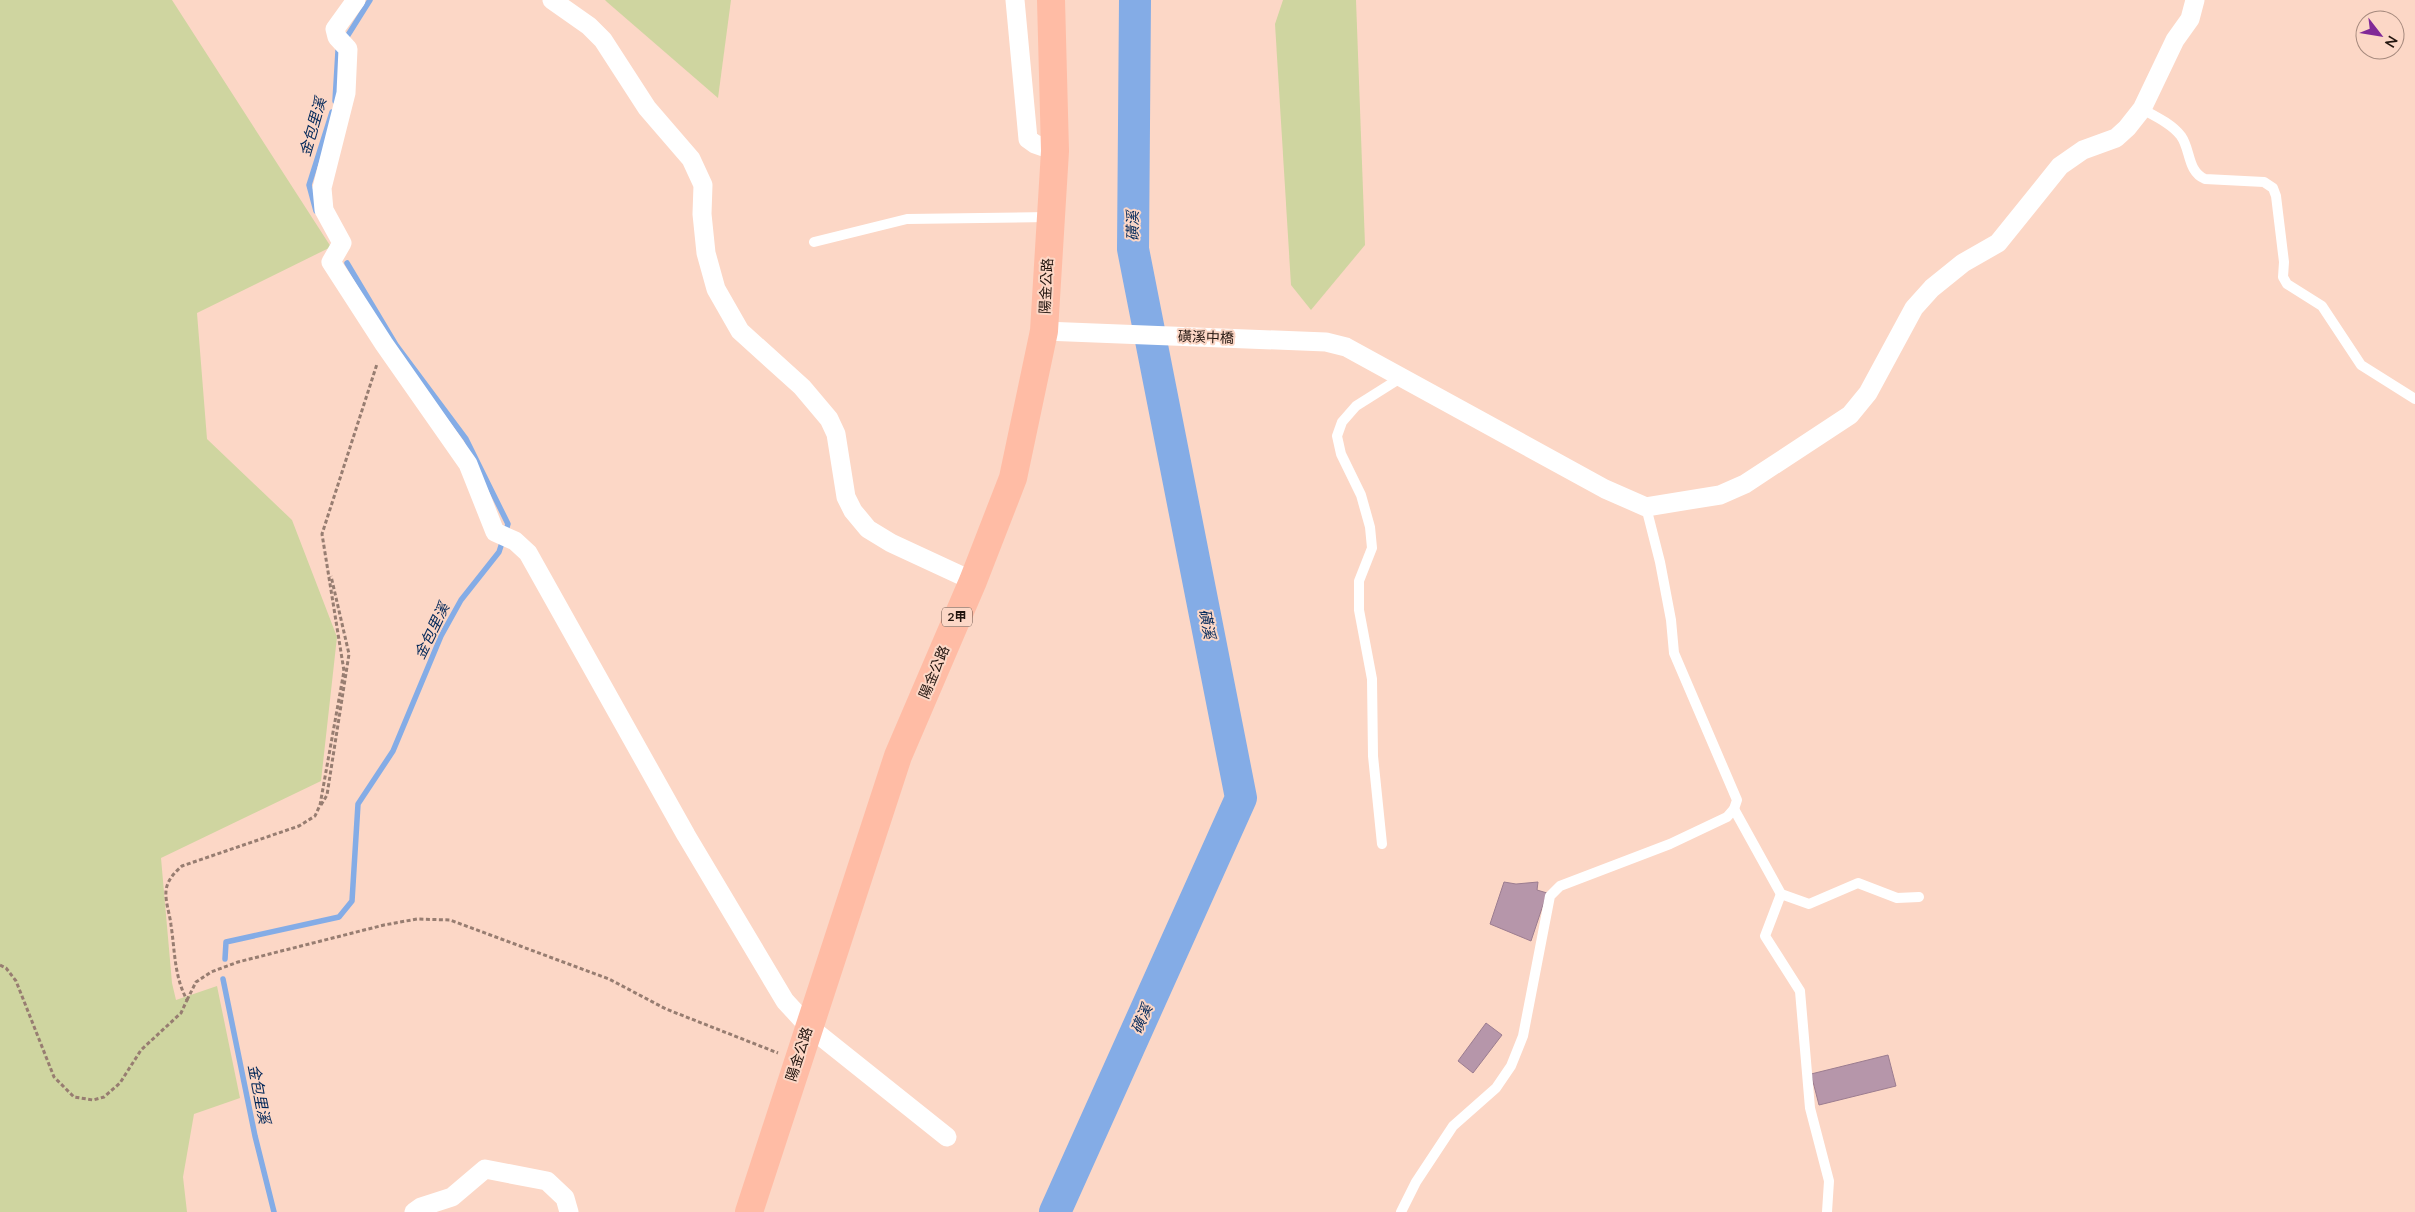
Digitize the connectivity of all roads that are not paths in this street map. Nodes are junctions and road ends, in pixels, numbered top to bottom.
1 (356, 0) edge
2 (552, 0) edge
3 (1015, 0) edge
4 (1051, 0) edge
5 (2195, 0) edge
6 (2142, 109) junction
7 (1054, 150) junction
8 (1051, 217) junction
9 (814, 242) dead end
10 (1044, 331) junction
11 (1402, 377) junction
12 (2415, 399) edge
13 (1646, 507) junction
14 (973, 581) junction
15 (1734, 809) junction
16 (1382, 844) dead end
17 (1780, 894) junction
18 (1919, 897) dead end
19 (808, 1026) junction
20 (946, 1137) dead end
21 (414, 1212) edge
22 (569, 1212) edge
23 (749, 1212) edge
24 (1400, 1212) edge
25 (1827, 1212) edge

1 - 19 street
2 - 14 street
3 - 7 street
4 - 7 main road, 陽金公路 / 2甲
5 - 6 street
6 - 12 lane
6 - 13 street
7 - 8 main road, 陽金公路 / 2甲
8 - 9 lane
8 - 10 main road, 陽金公路 / 2甲
10 - 11 street, 磺溪中橋
10 - 14 main road, 陽金公路 / 2甲
11 - 13 street, 磺溪中橋
11 - 16 lane
13 - 15 lane
14 - 19 main road, 陽金公路 / 2甲
15 - 17 lane
15 - 24 lane
17 - 18 lane
17 - 25 lane
19 - 20 street
19 - 23 main road, 陽金公路 / 2甲
21 - 22 street

